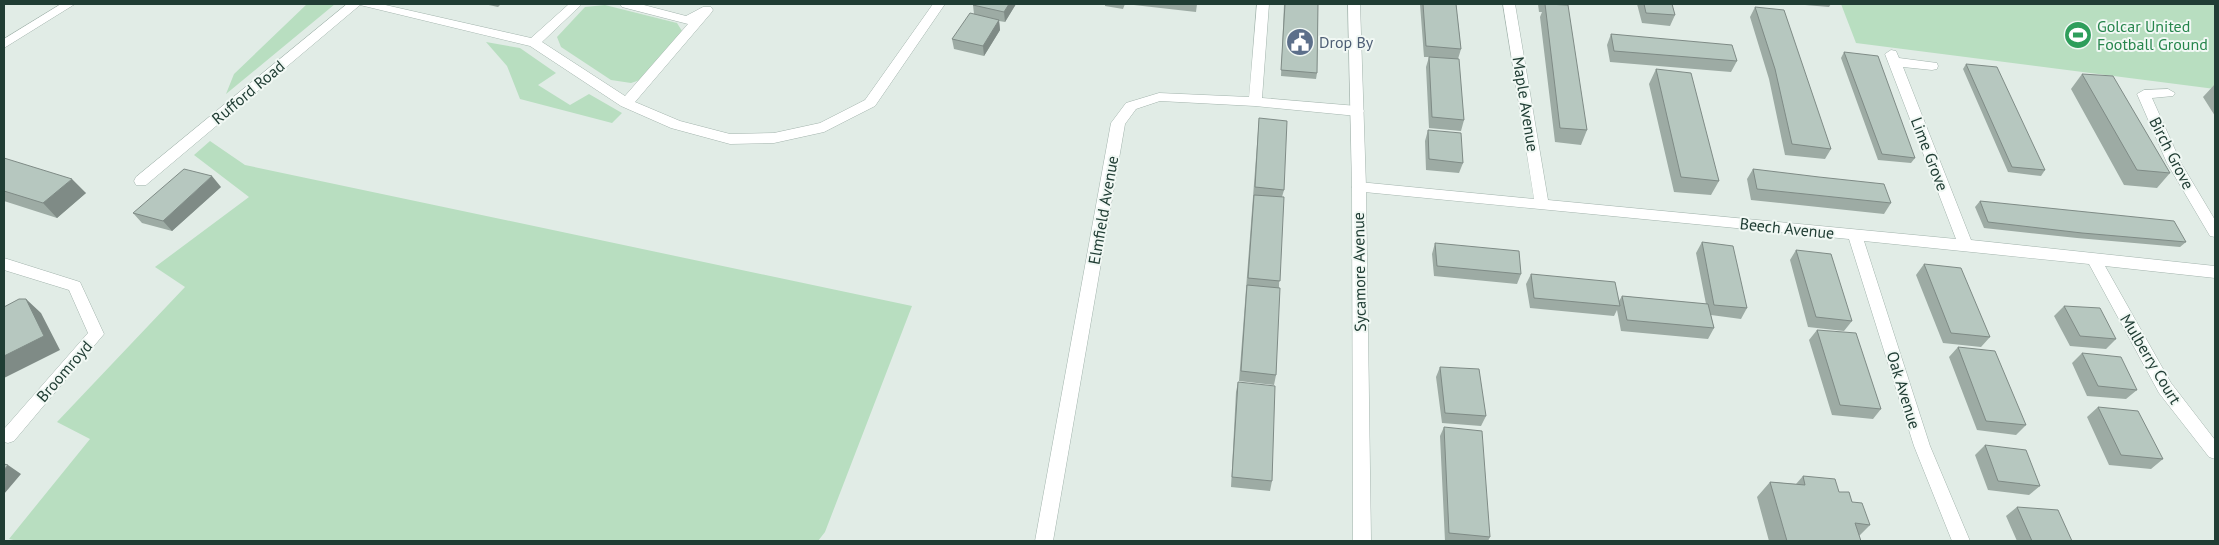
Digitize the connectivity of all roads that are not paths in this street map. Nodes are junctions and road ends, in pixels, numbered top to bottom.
1 (69, 4) edge
2 (354, 4) edge
3 (365, 4) edge
4 (576, 4) edge
5 (626, 4) edge
6 (939, 4) edge
7 (1263, 4) edge
8 (1354, 4) edge
9 (1509, 4) edge
10 (534, 43) junction
11 (4, 44) edge
12 (1932, 66) dead end
13 (2168, 93) dead end
14 (1255, 102) junction
15 (626, 103) junction
16 (1357, 111) junction
17 (141, 181) dead end
18 (1358, 187) junction
19 (1542, 204) junction
20 (2215, 232) edge
21 (1856, 235) junction
22 (1966, 245) junction
23 (2094, 260) junction
24 (4, 264) edge
25 (2215, 272) edge
26 (8, 436) dead end
27 (2215, 452) edge
28 (1044, 541) edge
29 (1362, 541) edge
30 (1961, 541) edge

1 - 11 street
2 - 17 street, Rufford Road
3 - 10 street
4 - 10 street
5 - 15 street
6 - 15 street
7 - 14 street
8 - 16 street, Sycamore Avenue
9 - 19 street, Maple Avenue
10 - 15 street
12 - 22 street, Lime Grove
13 - 20 street, Birch Grove
14 - 16 street, Elmfield Avenue
14 - 28 street, Elmfield Avenue
16 - 18 street, Sycamore Avenue
18 - 19 street, Beech Avenue
18 - 29 street, Sycamore Avenue
19 - 21 street, Beech Avenue
21 - 22 street, Beech Avenue
21 - 30 street, Oak Avenue
22 - 23 street, Beech Avenue
23 - 25 street, Beech Avenue
23 - 27 street, Mulberry Court
24 - 26 street, Broomroyd

